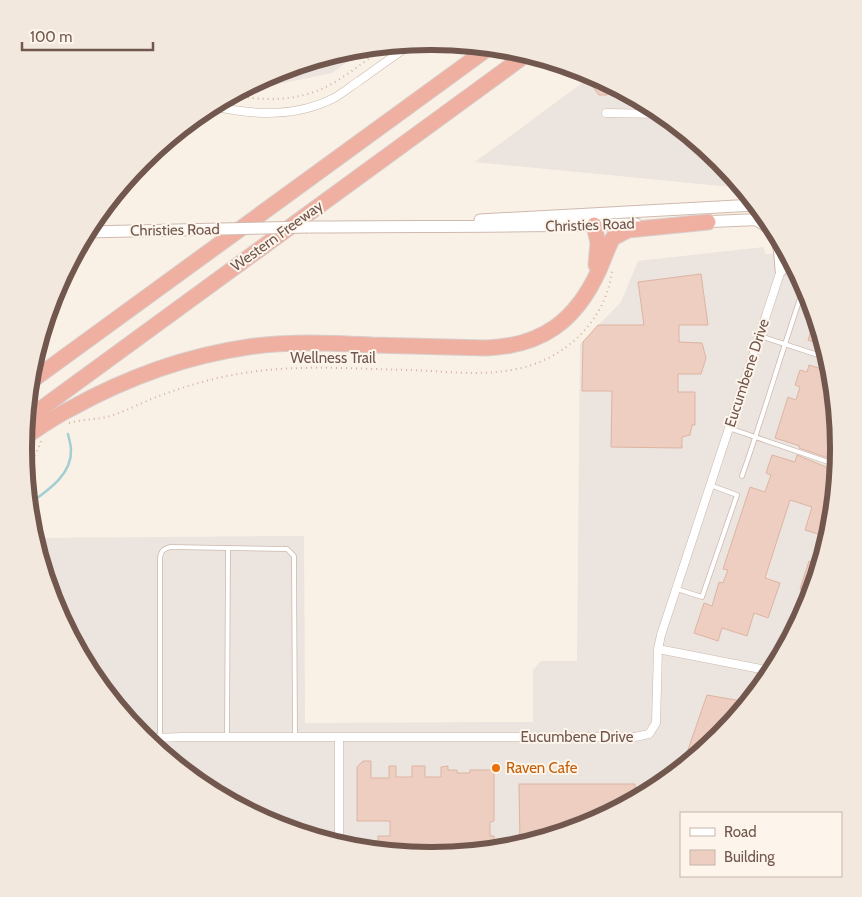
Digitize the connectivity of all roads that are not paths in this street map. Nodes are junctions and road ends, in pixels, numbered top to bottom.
1 (396, 52) edge
2 (482, 53) edge
3 (518, 60) edge
4 (224, 108) edge
5 (606, 113) dead end
6 (647, 114) edge
7 (747, 206) edge
8 (502, 218) junction
9 (756, 219) edge
10 (708, 222) junction
11 (594, 225) junction
12 (413, 226) junction
13 (97, 232) edge
14 (780, 258) edge
15 (782, 261) edge
16 (781, 270) junction
17 (592, 283) junction
18 (800, 299) edge
19 (760, 336) junction
20 (784, 344) junction
21 (818, 355) edge
22 (39, 375) edge
23 (34, 414) edge
24 (729, 428) junction
25 (33, 432) edge
26 (756, 437) junction
27 (829, 462) edge
28 (742, 476) dead end
29 (710, 485) junction
30 (228, 548) junction
31 (676, 589) junction
32 (658, 649) junction
33 (762, 670) edge
34 (160, 737) joint
35 (227, 737) junction
36 (295, 737) junction
37 (340, 737) junction
38 (339, 836) edge

1 - 4 street
2 - 22 highway, Western Freeway
3 - 23 highway, Western Freeway
5 - 6 street
7 - 8 main road, Christies Road
8 - 11 main road
8 - 12 main road, Christies Road
9 - 10 main road, Christies Road
10 - 11 main road, Christies Road
10 - 17 highway
11 - 12 main road, Christies Road
11 - 17 highway
12 - 13 main road, Christies Road, bridge
14 - 16 main road
15 - 16 street, Eucumbene Drive
16 - 19 street, Eucumbene Drive
17 - 25 highway
18 - 20 lane
19 - 20 lane
19 - 24 street, Eucumbene Drive
20 - 21 lane
20 - 26 lane
24 - 26 lane
24 - 29 street, Eucumbene Drive
26 - 27 lane
26 - 28 lane
29 - 31 street, Eucumbene Drive
29 - 31 lane
30 - 34 lane
30 - 35 lane
30 - 36 lane
31 - 32 street, Eucumbene Drive
32 - 33 street
32 - 37 street, Eucumbene Drive
34 - 35 street, Eucumbene Drive
35 - 36 street, Eucumbene Drive
36 - 37 street, Eucumbene Drive
37 - 38 street

